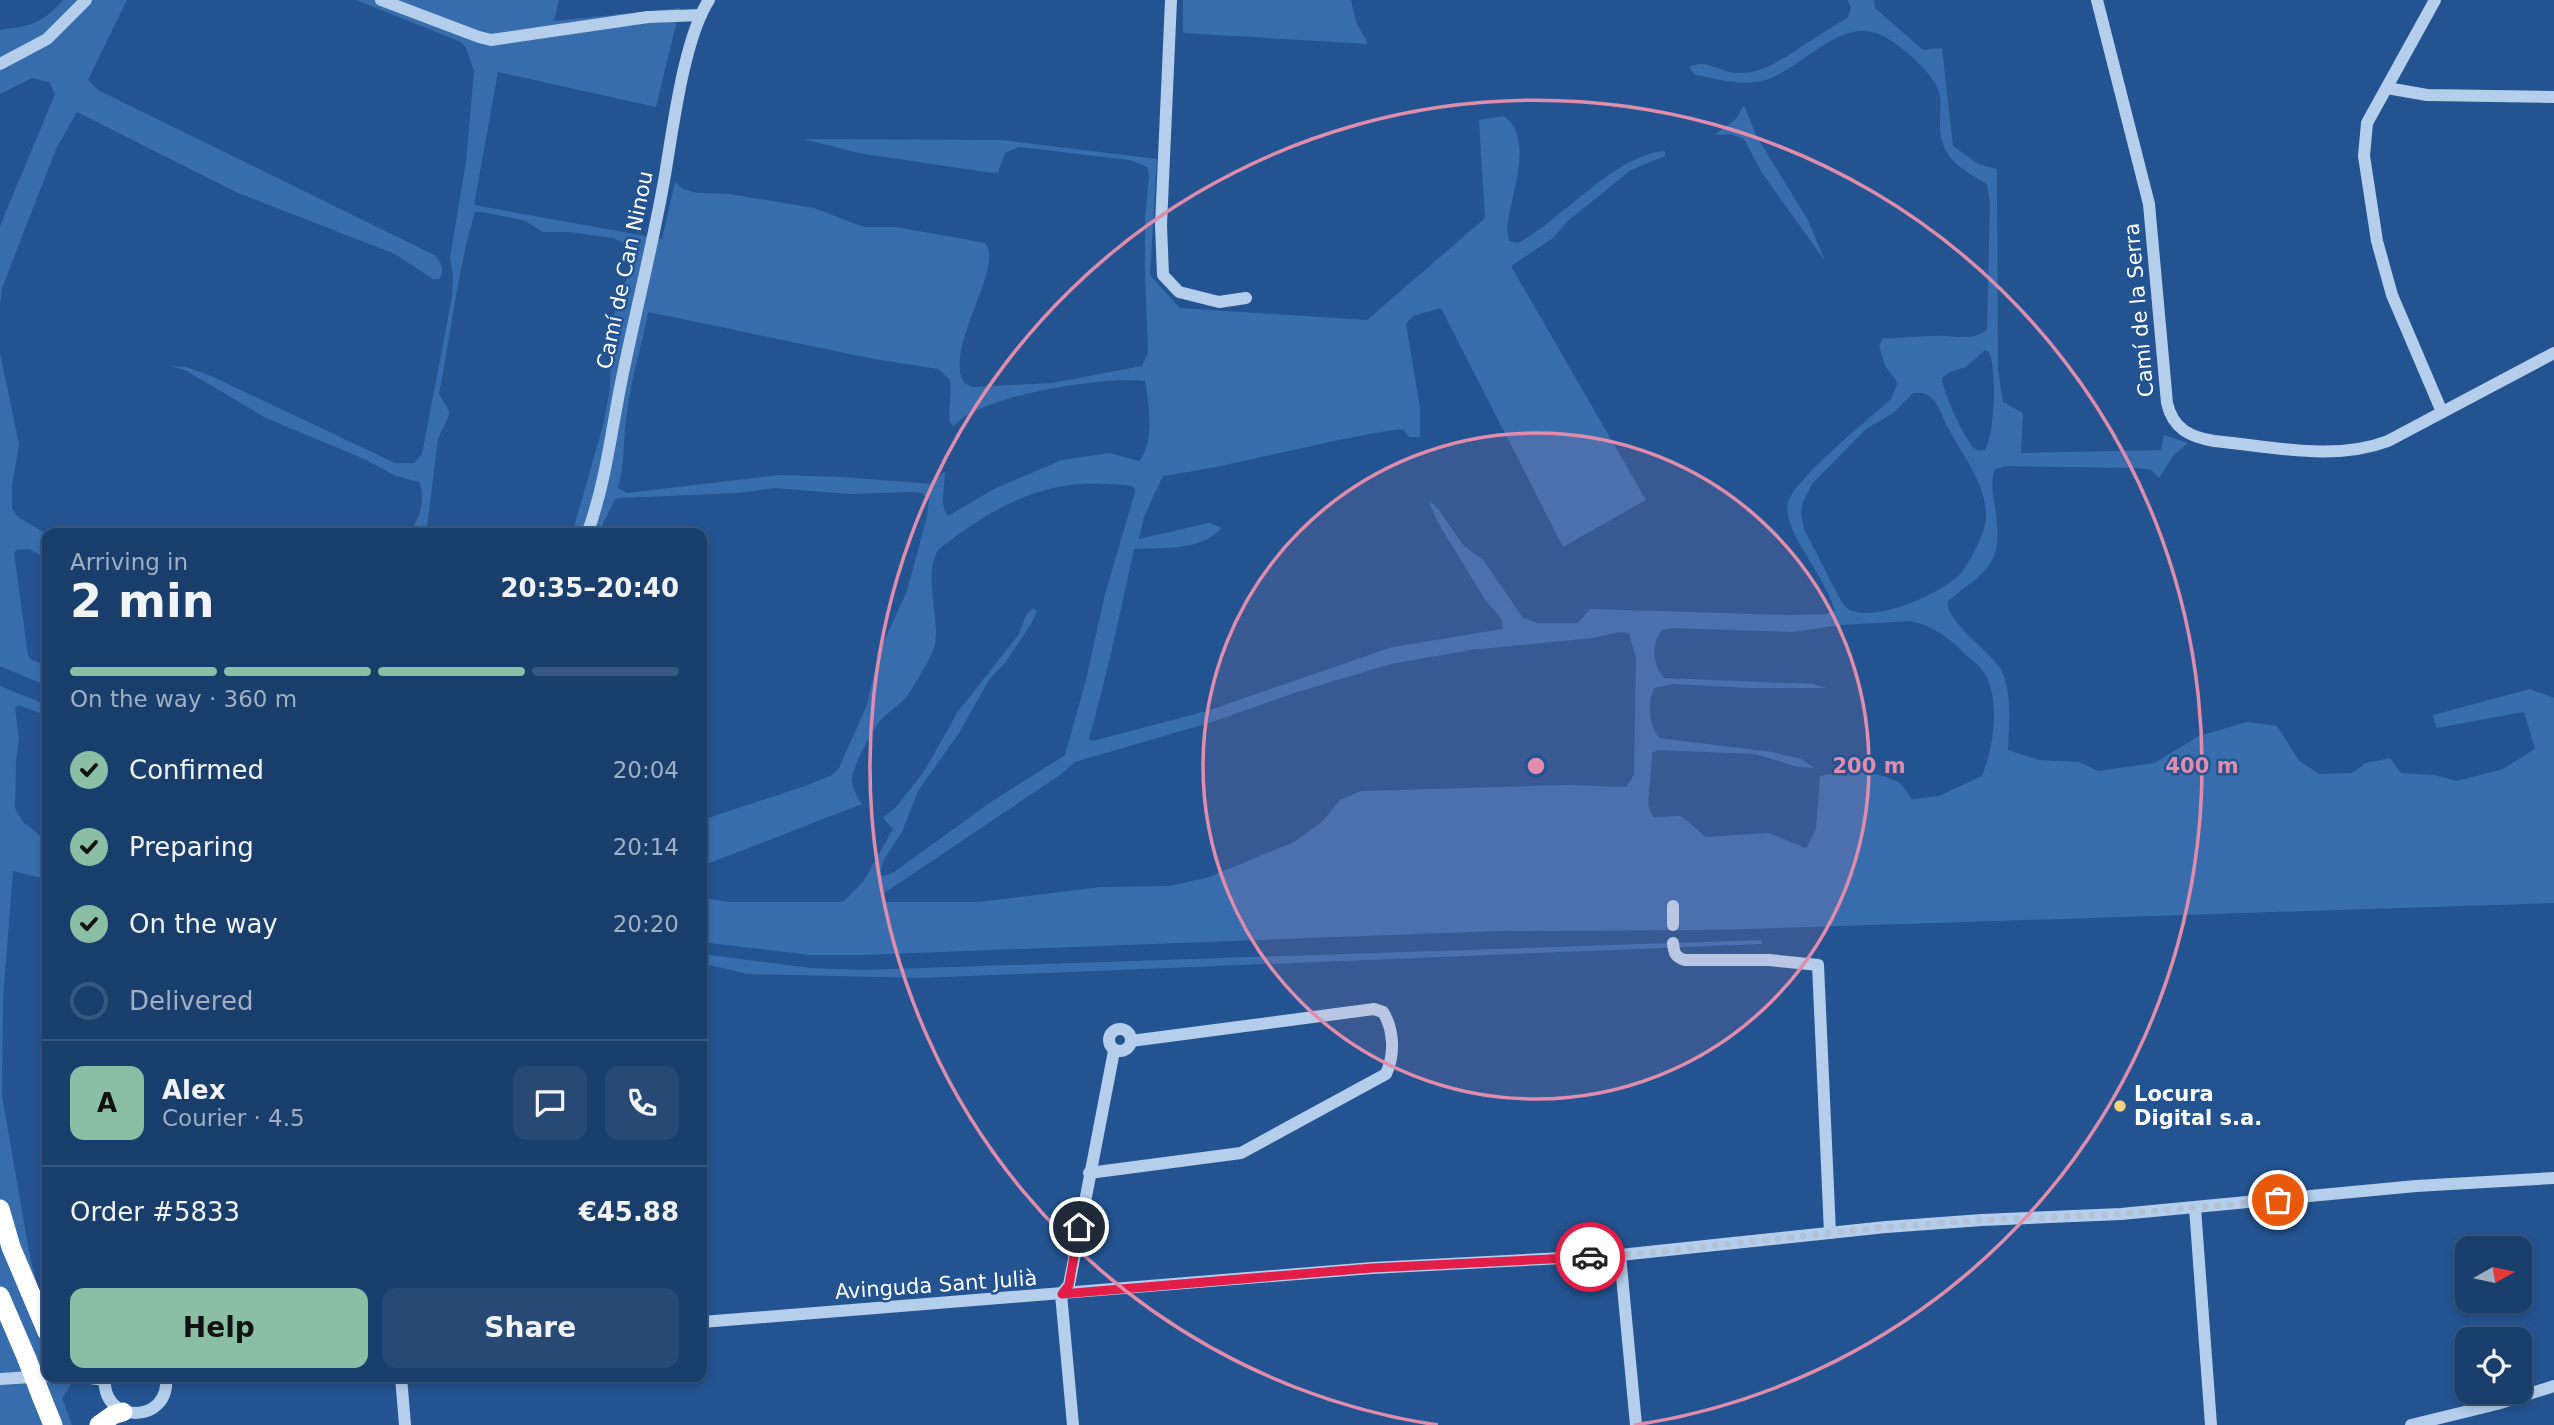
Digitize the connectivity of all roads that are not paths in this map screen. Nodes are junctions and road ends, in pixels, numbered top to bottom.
1 (86, 0) edge
2 (381, 0) edge
3 (709, 0) edge
4 (1171, 0) edge
5 (2097, 0) edge
6 (2435, 0) edge
7 (701, 15) junction
8 (0, 64) edge
9 (2387, 88) junction
10 (2554, 97) edge
11 (1246, 298) dead end
12 (2554, 353) edge
13 (2442, 412) junction
14 (589, 528) edge
15 (1673, 906) dead end
16 (1673, 925) dead end
17 (1673, 943) dead end
18 (1131, 1041) junction
19 (1114, 1051) junction
20 (1089, 1173) junction
21 (2554, 1178) edge
22 (2195, 1208) junction
23 (0, 1209) edge
24 (1830, 1233) junction
25 (1620, 1255) junction
26 (1062, 1294) junction
27 (0, 1296) edge
28 (42, 1320) edge
29 (707, 1322) edge
30 (42, 1376) edge
31 (0, 1379) edge
32 (105, 1382) edge
33 (166, 1382) edge
34 (401, 1382) edge
35 (2554, 1386) edge
36 (137, 1417) edge
37 (54, 1425) edge
38 (99, 1425) edge
39 (405, 1425) edge
40 (1073, 1425) edge
41 (1636, 1425) edge
42 (2211, 1425) edge
43 (2411, 1425) edge

1 - 8 street
2 - 7 street
3 - 7 street, Camí de Can Ninou
4 - 11 street
5 - 13 street, Camí de la Serra
6 - 9 street
7 - 14 street, Camí de Can Ninou
9 - 10 street
9 - 13 street
12 - 13 street, Camí de la Serra
15 - 16 street
17 - 24 street
18 - 19 street
18 - 19 street
18 - 20 street
19 - 20 street
20 - 26 street
21 - 22 street, Avinguda Sant Julià
22 - 24 street, Avinguda Sant Julià
22 - 42 street
23 - 28 highway
24 - 25 street, Avinguda Sant Julià
25 - 26 street, Avinguda Sant Julià
25 - 41 street
26 - 29 street, Avinguda Sant Julià
26 - 40 street
27 - 37 highway, bridge
30 - 31 street
32 - 36 street
33 - 36 street
34 - 39 street
35 - 43 street
36 - 38 highway

